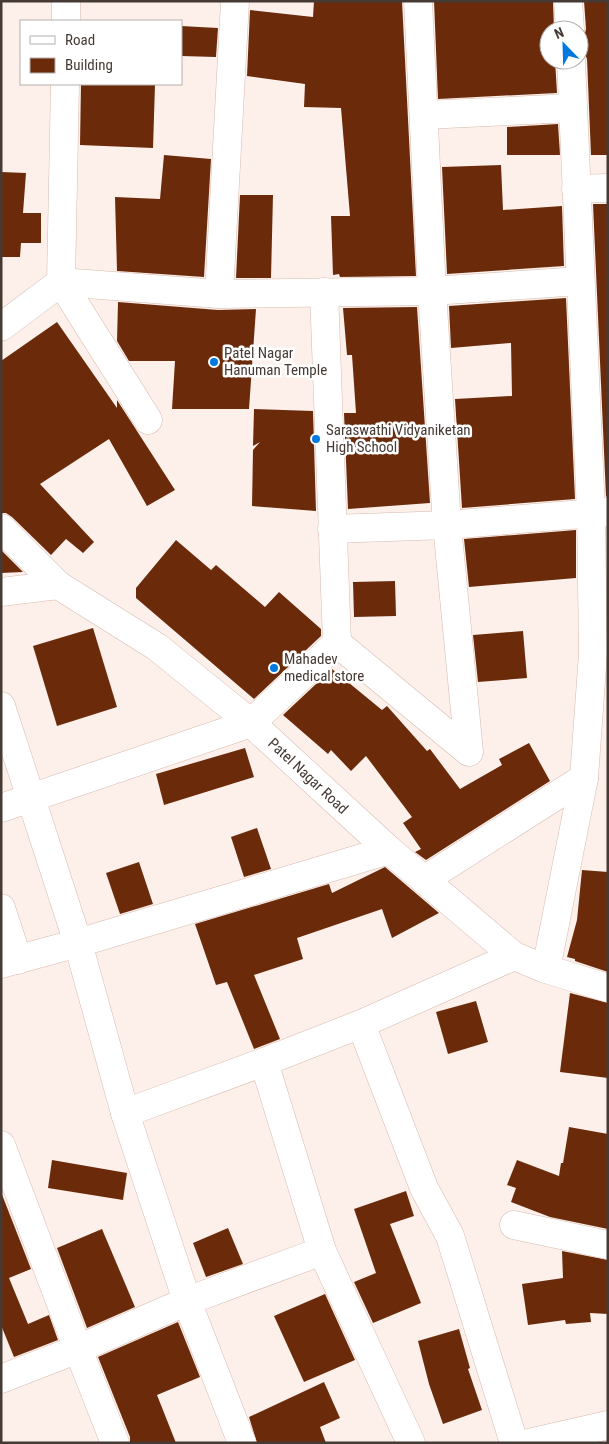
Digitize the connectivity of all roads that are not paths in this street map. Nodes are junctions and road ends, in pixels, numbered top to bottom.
1 (66, 1) edge
2 (235, 1) edge
3 (418, 1) edge
4 (568, 1) edge
5 (66, 20) edge
6 (569, 20) edge
7 (571, 70) edge
8 (65, 85) edge
9 (573, 108) junction
10 (424, 115) junction
11 (608, 188) edge
12 (576, 189) junction
13 (580, 281) junction
14 (61, 282) junction
15 (432, 291) junction
16 (324, 292) junction
17 (220, 294) junction
18 (1, 327) edge
19 (148, 420) dead end
20 (600, 512) edge
21 (447, 525) junction
22 (1, 528) edge
23 (332, 529) junction
24 (58, 585) junction
25 (1, 592) edge
26 (337, 643) junction
27 (1, 706) edge
28 (252, 723) junction
29 (584, 778) junction
30 (32, 798) junction
31 (1, 808) edge
32 (389, 850) junction
33 (424, 880) junction
34 (1, 908) edge
35 (78, 943) junction
36 (514, 956) junction
37 (10, 962) edge
38 (546, 969) junction
39 (608, 988) edge
40 (361, 1024) junction
41 (264, 1062) junction
42 (125, 1113) junction
43 (1, 1146) edge
44 (514, 1225) dead end
45 (608, 1245) edge
46 (322, 1252) junction
47 (187, 1300) junction
48 (78, 1348) junction
49 (1, 1379) edge
50 (601, 1432) edge
51 (115, 1443) edge
52 (242, 1443) edge
53 (411, 1443) edge
54 (514, 1443) edge
55 (529, 1443) edge

1 - 5 street
2 - 17 street
3 - 10 street
4 - 6 street
7 - 9 street
8 - 14 street
9 - 10 street
9 - 12 street
10 - 15 street
11 - 12 street
12 - 13 street
13 - 15 street
13 - 20 street
14 - 17 street
14 - 18 street
14 - 19 street
15 - 16 street
15 - 21 street
16 - 17 street
16 - 23 street
20 - 21 street
20 - 29 street
21 - 23 street
21 - 26 street
22 - 24 street, Patel Nagar Road
23 - 26 street
24 - 25 street
24 - 28 street, Patel Nagar Road
26 - 28 street
27 - 30 street
28 - 30 street
28 - 32 street, Patel Nagar Road
29 - 33 street
29 - 38 street
30 - 31 street
30 - 35 street
32 - 33 street, Patel Nagar Road
32 - 35 street
33 - 36 street, Patel Nagar Road
34 - 37 street
35 - 37 street
35 - 42 street
36 - 38 street, Patel Nagar Road
36 - 40 street
38 - 39 street, Patel Nagar Road
40 - 41 street
40 - 54 street
41 - 42 street
41 - 46 street
42 - 47 street
43 - 48 street
44 - 45 street
46 - 47 street
46 - 53 street
47 - 48 street
47 - 52 street
48 - 49 street
48 - 51 street
50 - 55 street

